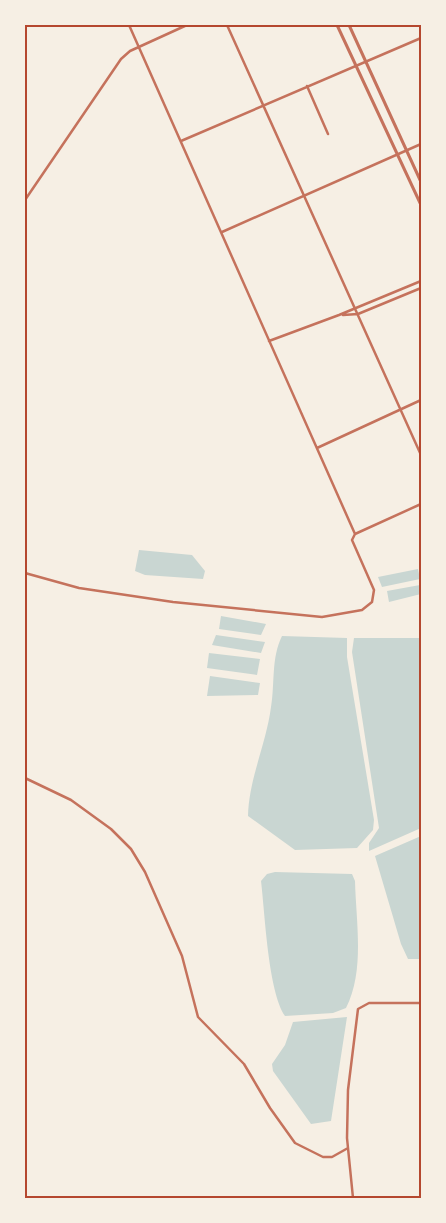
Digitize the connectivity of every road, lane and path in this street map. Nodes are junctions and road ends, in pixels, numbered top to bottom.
1 (129, 25) edge
2 (187, 25) edge
3 (226, 25) edge
4 (337, 25) edge
5 (349, 25) edge
6 (421, 38) edge
7 (138, 46) junction
8 (366, 61) junction
9 (356, 66) junction
10 (307, 86) junction
11 (263, 105) junction
12 (328, 134) dead end
13 (181, 141) junction
14 (421, 144) edge
15 (407, 150) junction
16 (398, 154) junction
17 (421, 182) edge
18 (304, 195) junction
19 (25, 200) edge
20 (421, 205) edge
21 (222, 232) junction
22 (421, 281) edge
23 (421, 288) edge
24 (356, 309) junction
25 (358, 314) junction
26 (339, 316) junction
27 (269, 341) junction
28 (421, 400) edge
29 (400, 409) junction
30 (317, 448) junction
31 (421, 455) edge
32 (421, 504) edge
33 (355, 534) junction
34 (25, 573) edge
35 (25, 778) edge
36 (421, 1003) edge
37 (348, 1148) junction
38 (353, 1198) edge

1 - 7 street
2 - 7 street
3 - 11 street
4 - 9 street
5 - 8 street
6 - 8 street
7 - 13 street
7 - 19 street
8 - 9 street
8 - 15 street
9 - 10 street
9 - 16 street
10 - 11 street
10 - 12 street
11 - 13 street
11 - 18 street
13 - 21 street
14 - 15 street
15 - 16 street
15 - 17 street
16 - 18 street
16 - 20 street
18 - 21 street
18 - 24 street
21 - 27 street
22 - 24 street
23 - 25 street
24 - 25 street
24 - 26 street
25 - 26 street
25 - 29 street
26 - 27 street
27 - 30 street
28 - 29 street
29 - 30 street
29 - 31 street
30 - 33 street
32 - 33 street
33 - 34 street
35 - 37 street
36 - 37 street
37 - 38 street

